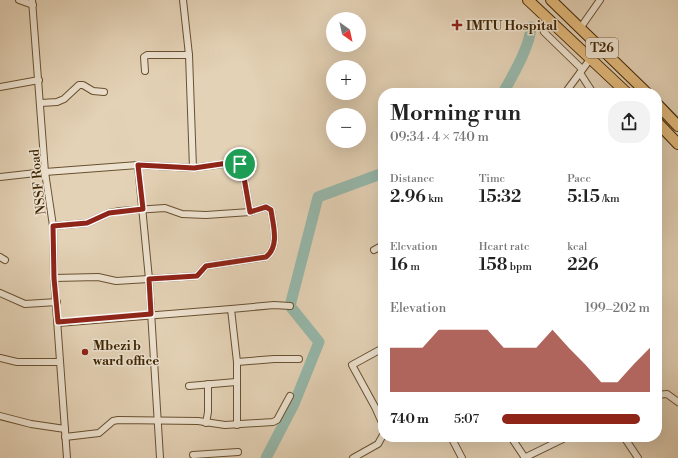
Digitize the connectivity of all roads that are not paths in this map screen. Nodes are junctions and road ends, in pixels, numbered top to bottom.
1 (19, 0) edge
2 (183, 0) edge
3 (600, 0) edge
4 (32, 2) edge
5 (532, 3) edge
6 (554, 3) edge
7 (581, 27) junction
8 (544, 32) dead end
9 (189, 55) junction
10 (591, 58) junction
11 (145, 71) dead end
12 (581, 71) junction
13 (39, 80) junction
14 (0, 87) edge
15 (569, 88) edge
16 (590, 88) edge
17 (622, 88) edge
18 (641, 88) edge
19 (104, 92) dead end
20 (41, 104) junction
21 (662, 109) edge
22 (678, 126) edge
23 (662, 127) edge
24 (678, 144) edge
25 (138, 165) junction
26 (194, 168) junction
27 (45, 172) junction
28 (0, 177) edge
29 (143, 209) junction
30 (250, 212) junction
31 (53, 226) junction
32 (378, 248) edge
33 (374, 250) dead end
34 (54, 278) junction
35 (149, 279) junction
36 (0, 293) edge
37 (57, 302) junction
38 (290, 306) dead end
39 (231, 309) junction
40 (151, 314) junction
41 (58, 322) junction
42 (378, 351) edge
43 (0, 358) edge
44 (299, 359) dead end
45 (59, 362) junction
46 (237, 362) junction
47 (236, 382) junction
48 (208, 384) junction
49 (189, 386) dead end
50 (662, 394) edge
51 (290, 396) dead end
52 (678, 402) edge
53 (378, 415) edge
54 (0, 416) edge
55 (158, 420) junction
56 (206, 423) junction
57 (237, 425) junction
58 (65, 429) junction
59 (65, 437) junction
60 (379, 442) edge
61 (454, 442) edge
62 (514, 442) edge
63 (557, 442) edge
64 (627, 442) edge
65 (238, 452) dead end
66 (192, 455) dead end
67 (214, 456) edge
68 (66, 458) edge
69 (160, 458) edge
70 (353, 458) edge
71 (462, 458) edge
72 (524, 458) edge
73 (638, 458) edge

1 - 4 street
2 - 9 street
3 - 7 street
4 - 13 street, NSSF Road
5 - 10 highway, T26
6 - 7 highway, T26
7 - 18 highway, T26
8 - 12 street
9 - 11 street
9 - 26 street
10 - 12 street
10 - 17 highway, T26
12 - 15 street
12 - 16 street
13 - 14 street
13 - 20 street, NSSF Road
19 - 20 street
20 - 27 street, NSSF Road
21 - 22 highway
23 - 24 highway
25 - 26 street
25 - 27 street
25 - 29 street
26 - 30 street
27 - 28 street
27 - 31 street, NSSF Road
29 - 30 street
29 - 31 street
29 - 35 street
30 - 35 street
31 - 34 street, NSSF Road
32 - 33 street
34 - 35 street
34 - 37 street, NSSF Road
35 - 40 street
36 - 37 street
37 - 41 street, NSSF Road
38 - 39 street
39 - 40 street
39 - 46 street
40 - 41 street
40 - 55 street
41 - 45 street, NSSF Road
42 - 53 street
43 - 45 street
44 - 46 street
45 - 58 street, NSSF Road
46 - 47 street
47 - 48 street
47 - 57 street
48 - 49 street
48 - 56 street
50 - 52 street
51 - 57 street
54 - 58 street
55 - 56 street
55 - 59 street
55 - 69 street
56 - 57 street
58 - 59 street, NSSF Road
59 - 68 street, NSSF Road
60 - 70 street
61 - 71 street
62 - 72 street
63 - 72 street
64 - 73 street
65 - 67 street
66 - 67 street

